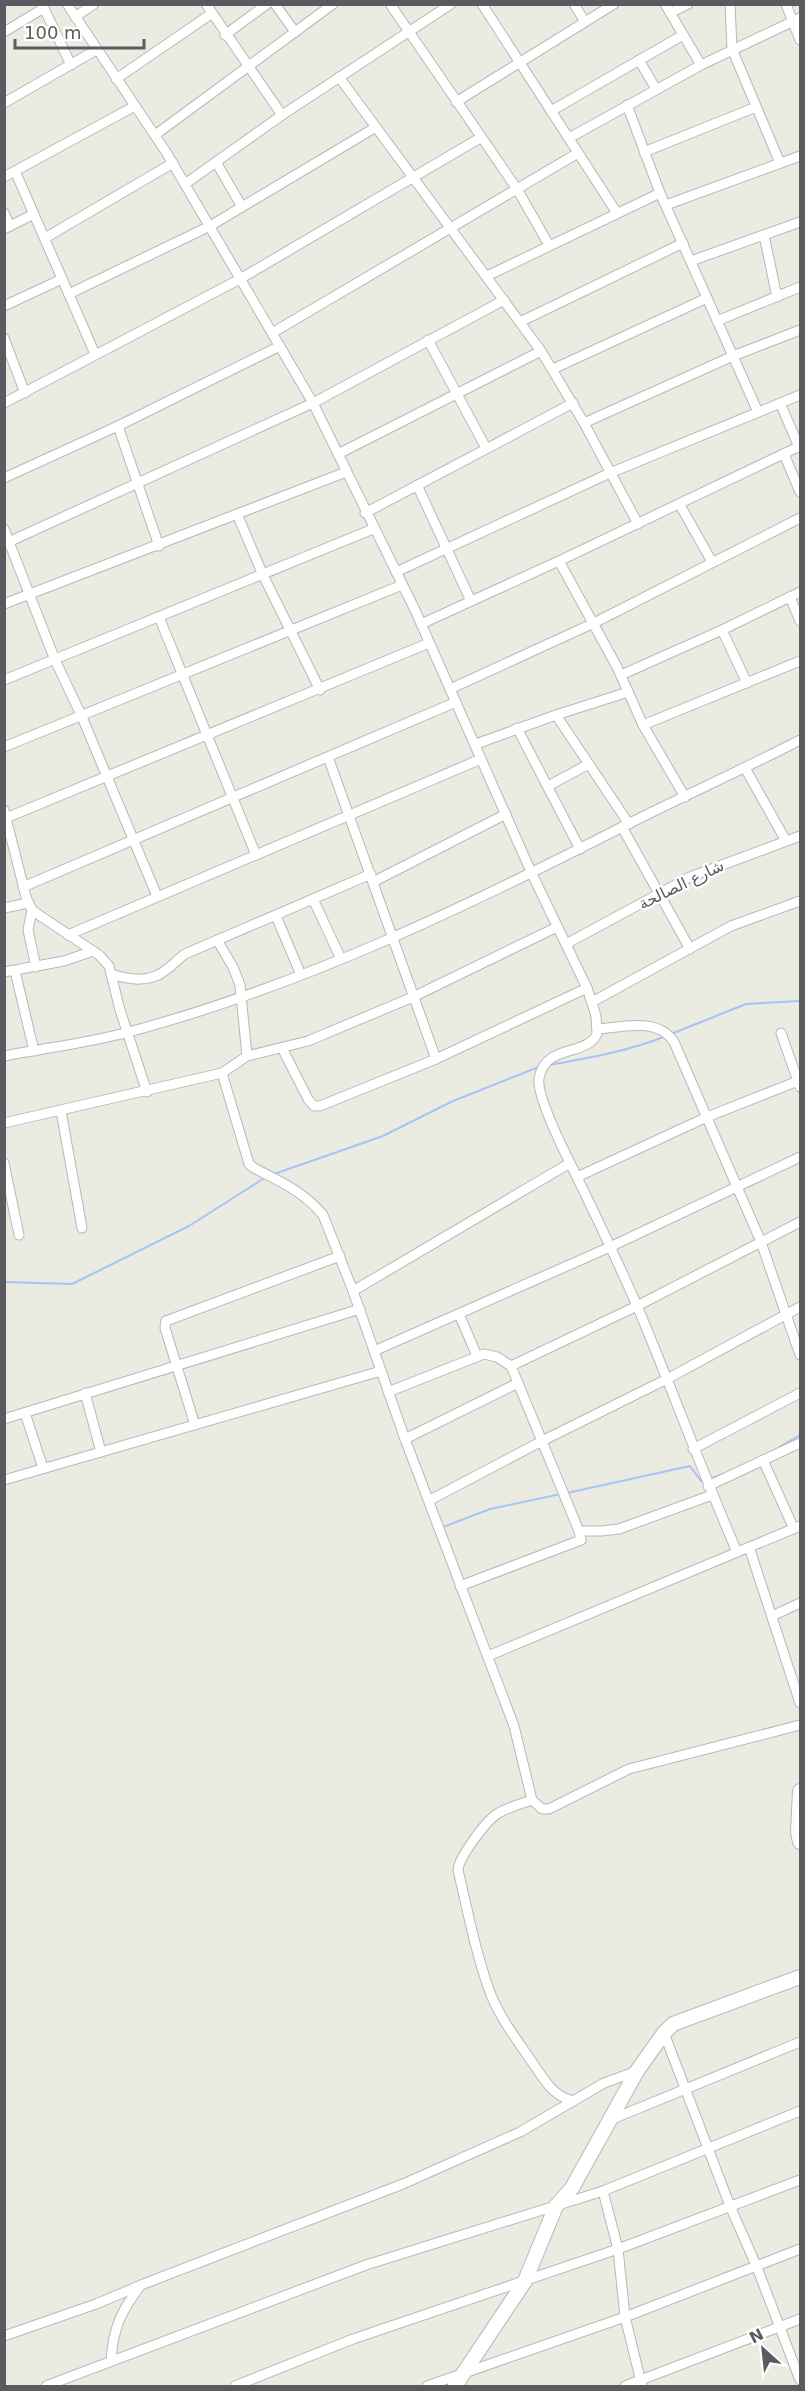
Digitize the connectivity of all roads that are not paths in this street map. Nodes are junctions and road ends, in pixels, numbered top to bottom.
1 (67, 4) edge
2 (94, 4) edge
3 (206, 4) edge
4 (267, 4) edge
5 (275, 4) edge
6 (333, 4) edge
7 (390, 4) edge
8 (451, 4) edge
9 (482, 4) edge
10 (574, 4) edge
11 (614, 4) edge
12 (688, 4) edge
13 (730, 4) edge
14 (786, 4) edge
15 (43, 6) edge
16 (668, 9) edge
17 (211, 14) junction
18 (75, 17) junction
19 (797, 20) edge
20 (585, 22) junction
21 (4, 32) edge
22 (295, 32) junction
23 (409, 32) junction
24 (225, 35) junction
25 (683, 35) junction
26 (801, 40) edge
27 (732, 49) junction
28 (96, 50) junction
29 (639, 60) junction
30 (520, 63) junction
31 (71, 65) junction
32 (701, 65) junction
33 (248, 68) junction
34 (339, 77) junction
35 (116, 79) junction
36 (656, 89) junction
37 (456, 102) junction
38 (4, 103) edge
39 (627, 105) junction
40 (135, 106) junction
41 (756, 107) junction
42 (551, 111) junction
43 (282, 115) junction
44 (376, 127) junction
45 (155, 135) junction
46 (480, 138) junction
47 (569, 138) junction
48 (644, 152) junction
49 (578, 153) junction
50 (801, 156) edge
51 (216, 162) junction
52 (173, 163) junction
53 (780, 163) junction
54 (15, 171) junction
55 (4, 177) edge
56 (413, 177) junction
57 (184, 183) junction
58 (516, 189) junction
59 (660, 193) junction
60 (666, 205) junction
61 (242, 207) junction
62 (4, 213) edge
63 (617, 213) junction
64 (34, 214) junction
65 (801, 222) edge
66 (210, 226) junction
67 (452, 227) junction
68 (7, 228) edge
69 (764, 235) junction
70 (45, 238) junction
71 (682, 243) junction
72 (549, 245) junction
73 (691, 261) junction
74 (487, 276) junction
75 (62, 279) junction
76 (240, 279) junction
77 (801, 287) edge
78 (69, 294) junction
79 (777, 297) junction
80 (707, 298) junction
81 (504, 300) junction
82 (4, 306) edge
83 (717, 321) junction
84 (520, 322) junction
85 (801, 330) edge
86 (272, 333) junction
87 (4, 338) edge
88 (428, 339) junction
89 (280, 346) junction
90 (541, 351) junction
91 (95, 354) junction
92 (733, 356) junction
93 (553, 369) junction
94 (25, 393) junction
95 (456, 394) junction
96 (801, 395) edge
97 (4, 403) edge
98 (313, 403) junction
99 (573, 403) junction
100 (780, 403) junction
101 (758, 412) junction
102 (584, 423) junction
103 (118, 426) junction
104 (800, 446) edge
105 (486, 448) junction
106 (338, 454) junction
107 (784, 454) junction
108 (346, 472) junction
109 (610, 473) junction
110 (4, 478) edge
111 (139, 484) junction
112 (417, 485) junction
113 (801, 492) edge
114 (681, 505) junction
115 (365, 513) junction
116 (237, 514) junction
117 (801, 518) edge
118 (638, 524) junction
119 (4, 529) edge
120 (373, 529) junction
121 (7, 543) edge
122 (159, 546) junction
123 (447, 549) junction
124 (559, 561) junction
125 (712, 562) junction
126 (396, 572) junction
127 (264, 575) junction
128 (402, 585) junction
129 (801, 592) edge
130 (29, 595) junction
131 (790, 597) junction
132 (471, 601) junction
133 (4, 604) edge
134 (159, 617) junction
135 (801, 621) edge
136 (594, 623) junction
137 (421, 624) junction
138 (722, 630) junction
139 (291, 631) junction
140 (429, 643) junction
141 (55, 660) junction
142 (801, 661) edge
143 (183, 674) junction
144 (621, 675) junction
145 (4, 680) edge
146 (747, 682) junction
147 (450, 689) junction
148 (320, 690) junction
149 (628, 692) junction
150 (456, 702) junction
151 (556, 714) junction
152 (82, 717) junction
153 (643, 725) junction
154 (517, 728) junction
155 (208, 735) junction
156 (801, 740) edge
157 (476, 744) junction
158 (4, 747) edge
159 (328, 757) junction
160 (481, 759) junction
161 (589, 764) junction
162 (745, 768) junction
163 (108, 777) junction
164 (548, 786) junction
165 (685, 797) junction
166 (233, 798) junction
167 (5, 814) edge
168 (350, 814) junction
169 (506, 814) junction
170 (626, 826) junction
171 (801, 836) edge
172 (133, 840) junction
173 (786, 841) junction
174 (8, 846) edge
175 (580, 849) junction
176 (256, 855) junction
177 (532, 874) junction
178 (372, 878) junction
179 (23, 887) junction
180 (660, 892) junction
181 (157, 896) junction
182 (313, 899) junction
183 (801, 901) edge
184 (30, 906) junction
185 (4, 908) edge
186 (276, 916) junction
187 (557, 927) junction
188 (68, 935) junction
189 (392, 938) junction
190 (218, 940) junction
191 (566, 944) junction
192 (690, 949) junction
193 (93, 951) junction
194 (341, 959) junction
195 (36, 967) junction
196 (15, 971) junction
197 (4, 972) edge
198 (111, 974) junction
199 (301, 975) junction
200 (587, 988) junction
201 (243, 997) junction
202 (413, 997) junction
203 (592, 1002) junction
204 (598, 1029) junction
205 (127, 1032) junction
206 (781, 1033) dead end
207 (282, 1048) junction
208 (34, 1051) junction
209 (4, 1056) edge
210 (248, 1056) junction
211 (436, 1059) junction
212 (222, 1074) junction
213 (799, 1084) edge
214 (147, 1092) junction
215 (61, 1111) junction
216 (707, 1117) junction
217 (4, 1124) edge
218 (801, 1157) edge
219 (570, 1163) junction
220 (4, 1164) edge
221 (577, 1177) junction
222 (737, 1186) junction
223 (801, 1222) edge
224 (82, 1228) dead end
225 (19, 1235) dead end
226 (761, 1242) junction
227 (610, 1247) junction
228 (340, 1256) junction
229 (353, 1291) junction
230 (637, 1306) junction
231 (801, 1307) edge
232 (360, 1309) junction
233 (459, 1314) junction
234 (788, 1314) junction
235 (374, 1351) junction
236 (801, 1355) edge
237 (477, 1356) junction
238 (177, 1365) junction
239 (511, 1366) junction
240 (381, 1371) junction
241 (667, 1379) junction
242 (518, 1383) junction
243 (388, 1392) junction
244 (85, 1393) junction
245 (801, 1393) edge
246 (25, 1413) junction
247 (4, 1419) edge
248 (195, 1425) junction
249 (405, 1438) junction
250 (542, 1440) junction
251 (801, 1443) edge
252 (693, 1449) junction
253 (101, 1452) junction
254 (763, 1460) junction
255 (43, 1468) junction
256 (4, 1480) edge
257 (708, 1485) junction
258 (712, 1495) junction
259 (430, 1500) junction
260 (797, 1527) edge
261 (579, 1531) junction
262 (749, 1547) junction
263 (737, 1552) junction
264 (460, 1586) junction
265 (801, 1603) edge
266 (772, 1616) junction
267 (488, 1656) junction
268 (801, 1703) edge
269 (801, 1725) edge
270 (801, 1791) edge
271 (532, 1800) junction
272 (801, 1842) edge
273 (801, 1977) edge
274 (664, 2033) junction
275 (801, 2042) edge
276 (637, 2071) junction
277 (685, 2090) junction
278 (574, 2101) junction
279 (801, 2111) edge
280 (610, 2120) junction
281 (708, 2149) junction
282 (801, 2180) edge
283 (603, 2191) junction
284 (556, 2206) junction
285 (729, 2206) junction
286 (801, 2248) edge
287 (618, 2249) junction
288 (756, 2265) junction
289 (525, 2281) junction
290 (141, 2285) junction
291 (625, 2317) junction
292 (801, 2319) edge
293 (781, 2326) junction
294 (4, 2336) edge
295 (111, 2361) junction
296 (458, 2380) edge
297 (801, 2380) edge
298 (642, 2383) edge
299 (46, 2386) edge
300 (235, 2386) edge
301 (427, 2386) edge
302 (625, 2386) edge

1 - 18 street
2 - 18 street
3 - 17 street
4 - 24 street
5 - 22 street
6 - 22 street
7 - 23 street
8 - 23 street
9 - 30 street
10 - 20 street
11 - 20 street
12 - 16 street
13 - 27 street
14 - 19 street
15 - 21 street
15 - 31 street
16 - 25 street
17 - 24 street
17 - 35 street
18 - 28 street
19 - 26 street
19 - 27 street
20 - 30 street
22 - 33 street
23 - 34 street
23 - 37 street
24 - 33 street
25 - 29 street
25 - 32 street
27 - 32 street
27 - 41 street
28 - 31 street
28 - 35 street
29 - 36 street
29 - 42 street
30 - 37 street
30 - 42 street
31 - 38 street
32 - 36 street
33 - 43 street
33 - 45 street
34 - 43 street
34 - 44 street
35 - 40 street
36 - 39 street
37 - 46 street
39 - 47 street
39 - 48 street
40 - 45 street
40 - 54 street
41 - 48 street
41 - 53 street
42 - 47 street
43 - 51 street
44 - 56 street
44 - 61 street
45 - 52 street
46 - 56 street
46 - 58 street
47 - 49 street
48 - 59 street
49 - 58 street
49 - 63 street
50 - 53 street
51 - 57 street
51 - 61 street
52 - 57 street
52 - 70 street
53 - 60 street
54 - 55 street
54 - 64 street
56 - 67 street
56 - 76 street
57 - 66 street
58 - 67 street
58 - 72 street
59 - 60 street
59 - 63 street
60 - 71 street
61 - 66 street
62 - 68 street
63 - 72 street
64 - 68 street
64 - 70 street
65 - 69 street
66 - 76 street
66 - 78 street
67 - 74 street
67 - 86 street
69 - 73 street
69 - 79 street
70 - 75 street
71 - 73 street
71 - 84 street
72 - 74 street
73 - 80 street
74 - 81 street
75 - 78 street
75 - 82 street
76 - 86 street
76 - 91 street
77 - 79 street
78 - 91 street
79 - 83 street
80 - 83 street
80 - 93 street
81 - 84 street
81 - 88 street
83 - 92 street
84 - 90 street
85 - 92 street
86 - 89 street
87 - 94 street
88 - 95 street
88 - 98 street
89 - 98 street
89 - 103 street
90 - 93 street
90 - 95 street
91 - 94 street
92 - 101 street
92 - 102 street
93 - 99 street
94 - 97 street
95 - 105 street
95 - 106 street
96 - 100 street
98 - 106 street
98 - 111 street
99 - 102 street
99 - 105 street
100 - 101 street
100 - 104 street
101 - 109 street
102 - 109 street
103 - 110 street
103 - 111 street
104 - 107 street
105 - 112 street
106 - 108 street
107 - 113 street
107 - 114 street
108 - 115 street
108 - 116 street
109 - 118 street
109 - 123 street
111 - 121 street
111 - 122 street
112 - 115 street
112 - 123 street
114 - 118 street
114 - 125 street
115 - 120 street
116 - 122 street
116 - 127 street
117 - 125 street
118 - 124 street
119 - 121 street
120 - 126 street
120 - 127 street
121 - 130 street
122 - 130 street
123 - 126 street
123 - 132 street
124 - 132 street
124 - 136 street
125 - 136 street
126 - 128 street
127 - 134 street
127 - 139 street
128 - 137 street
128 - 139 street
129 - 131 street
130 - 133 street
130 - 141 street
131 - 135 street
131 - 138 street
132 - 137 street
134 - 141 street
134 - 143 street
136 - 144 street
136 - 147 street
137 - 140 street
138 - 144 street
138 - 146 street
139 - 143 street
139 - 148 street
140 - 147 street
140 - 148 street
141 - 145 street
141 - 152 street
142 - 146 street
143 - 152 street
143 - 155 street
144 - 149 street
146 - 153 street
147 - 150 street
148 - 155 street
149 - 151 street
149 - 153 street
150 - 157 street
150 - 159 street
151 - 154 street
151 - 161 street
152 - 158 street
152 - 163 street
153 - 165 street
154 - 157 street
154 - 164 street
155 - 163 street
155 - 166 street
156 - 162 street
157 - 160 street
159 - 166 street
159 - 168 street
160 - 168 street
160 - 169 street
161 - 164 street
161 - 170 street
162 - 165 street
162 - 173 street
163 - 167 street
163 - 172 street
164 - 175 street
165 - 170 street
166 - 172 street
166 - 176 street
167 - 174 street
168 - 176 street
168 - 178 street
169 - 177 street
169 - 178 street
170 - 175 street
170 - 180 street
171 - 173 street, شارع الصالحة
172 - 179 street
172 - 181 street
173 - 180 street, شارع الصالحة
174 - 179 street
175 - 177 street
176 - 181 street
177 - 187 street
177 - 189 street
178 - 182 street
178 - 189 street
179 - 184 street
180 - 191 street, شارع الصالحة
180 - 192 street
181 - 188 street
182 - 186 street
182 - 194 street
183 - 192 street
184 - 185 street
184 - 188 street
184 - 195 street
186 - 190 street
186 - 199 street
187 - 191 street
187 - 202 street
188 - 193 street
189 - 194 street
189 - 202 street
190 - 198 street
190 - 201 street
191 - 200 street
192 - 203 street
193 - 195 street
193 - 198 street
194 - 199 street
195 - 196 street
196 - 197 street
196 - 208 street
198 - 205 street
199 - 201 street
200 - 203 street
200 - 211 street
201 - 205 street
201 - 210 street
202 - 207 street
202 - 211 street
203 - 204 street
204 - 216 street
204 - 219 street
205 - 208 street
205 - 214 street
206 - 213 street
207 - 210 street
207 - 211 street
208 - 209 street
210 - 212 street
212 - 214 street
212 - 228 street
213 - 216 street
214 - 215 street
215 - 217 street
215 - 224 street
216 - 221 street
216 - 222 street
218 - 222 street
219 - 221 street
219 - 229 street
220 - 225 street
221 - 227 street
222 - 226 street
222 - 227 street
223 - 226 street
226 - 230 street
226 - 234 street
227 - 230 street
227 - 233 street
228 - 229 street
228 - 238 street
229 - 232 street
230 - 239 street
230 - 241 street
231 - 234 street
232 - 235 street
232 - 238 street
233 - 235 street
233 - 237 street
234 - 236 street
234 - 241 street
235 - 240 street
237 - 239 street
237 - 243 street
238 - 244 street
238 - 248 street
239 - 242 street
240 - 243 street
240 - 248 street
241 - 250 street
241 - 252 street
242 - 249 street
242 - 250 street
243 - 249 street
244 - 246 street
244 - 253 street
245 - 252 street
246 - 247 street
246 - 255 street
248 - 253 street
249 - 259 street
250 - 259 street
250 - 261 street
251 - 254 street
252 - 257 street
253 - 255 street
254 - 257 street
254 - 260 street
255 - 256 street
257 - 258 street
258 - 261 street
258 - 263 street
259 - 264 street
260 - 262 street
261 - 264 street
262 - 263 street
262 - 266 street
263 - 267 street
264 - 267 street
265 - 266 street
266 - 268 street
267 - 271 street
269 - 271 street
270 - 272 street
271 - 278 street
273 - 274 street
274 - 276 street
274 - 277 street
275 - 277 street
276 - 278 street
276 - 280 street
277 - 280 street
277 - 281 street
278 - 290 street
279 - 281 street
280 - 284 street
281 - 283 street
281 - 285 street
282 - 285 street
283 - 284 street
283 - 287 street
284 - 289 street
284 - 295 street
285 - 287 street
285 - 288 street
286 - 288 street
287 - 289 street
287 - 291 street
288 - 291 street
288 - 293 street
289 - 296 street
289 - 300 street
290 - 294 street
290 - 295 street
291 - 296 street
291 - 298 street
292 - 293 street
293 - 297 street
293 - 298 street
295 - 299 street
296 - 301 street
298 - 302 street

